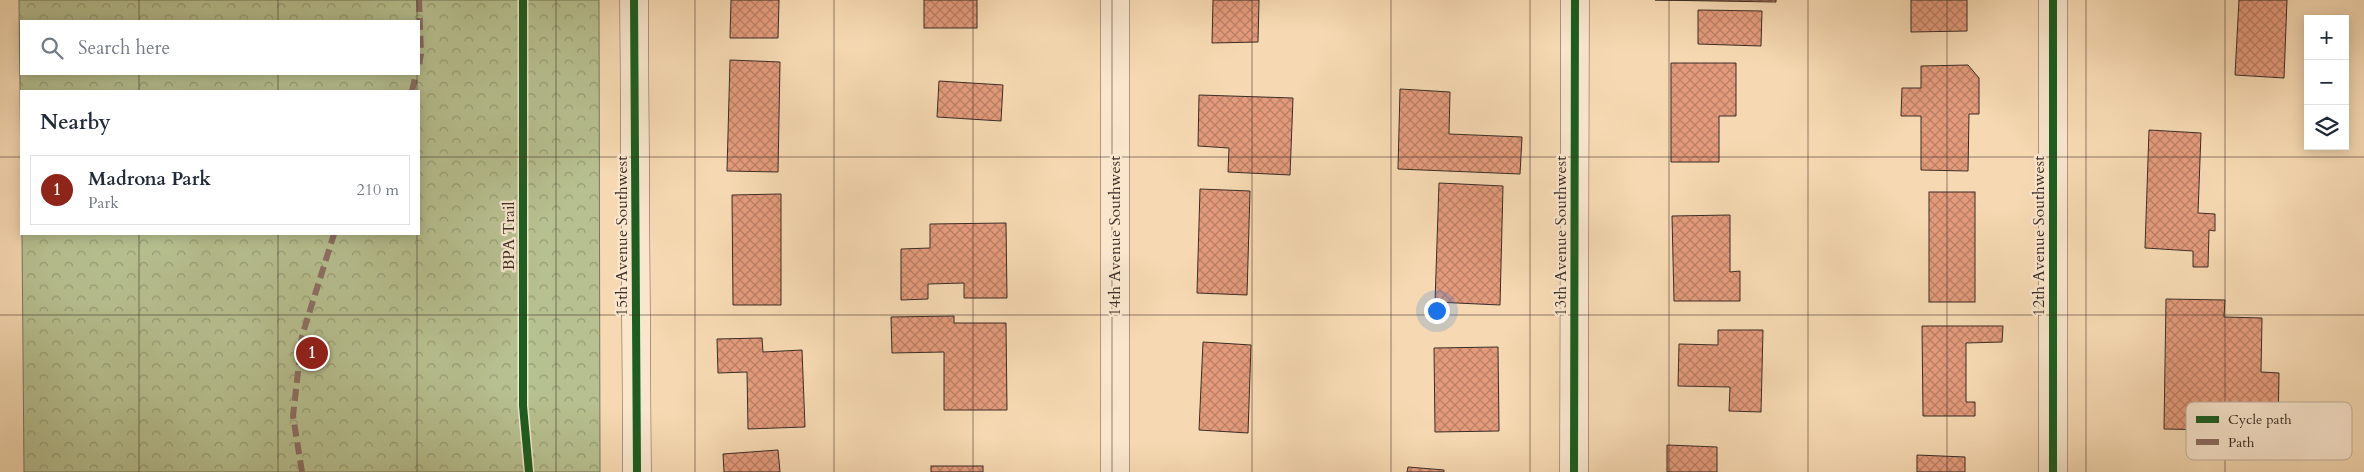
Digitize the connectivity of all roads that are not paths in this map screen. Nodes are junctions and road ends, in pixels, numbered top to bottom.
1 (634, 0) edge
2 (1115, 0) edge
3 (1575, 0) edge
4 (2053, 0) edge
5 (637, 472) edge
6 (1115, 472) edge
7 (1574, 472) edge
8 (2053, 472) edge

1 - 5 street, 15th Avenue Southwest
2 - 6 street, 14th Avenue Southwest
3 - 7 street, 13th Avenue Southwest
4 - 8 street, 12th Avenue Southwest

